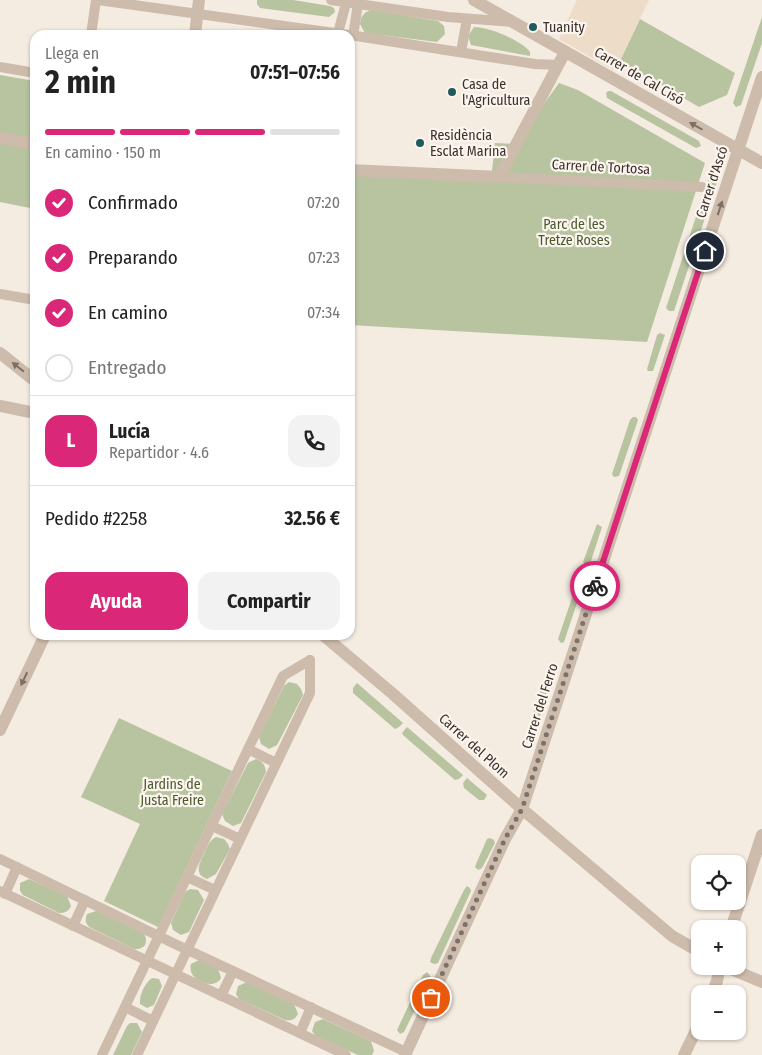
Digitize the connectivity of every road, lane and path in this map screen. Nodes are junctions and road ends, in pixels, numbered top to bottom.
1 (97, 0) edge
2 (199, 0) edge
3 (331, 0) edge
4 (474, 0) edge
5 (346, 2) junction
6 (358, 4) junction
7 (198, 15) junction
8 (468, 19) junction
9 (515, 23) junction
10 (92, 30) edge
11 (196, 30) edge
12 (313, 30) edge
13 (347, 30) edge
14 (349, 30) edge
15 (355, 36) edge
16 (461, 52) junction
17 (565, 52) junction
18 (558, 65) junction
19 (0, 67) edge
20 (30, 72) edge
21 (762, 77) edge
22 (0, 138) edge
23 (30, 143) edge
24 (739, 150) junction
25 (762, 163) edge
26 (355, 170) edge
27 (499, 177) junction
28 (702, 187) dead end
29 (0, 294) edge
30 (30, 299) edge
31 (0, 353) edge
32 (670, 354) joint
33 (30, 377) edge
34 (0, 406) edge
35 (30, 412) edge
36 (43, 640) edge
37 (329, 640) edge
38 (0, 730) edge
39 (248, 749) junction
40 (276, 763) junction
41 (522, 809) junction
42 (212, 826) junction
43 (762, 835) edge
44 (240, 839) junction
45 (0, 859) edge
46 (17, 868) junction
47 (187, 877) junction
48 (215, 890) junction
49 (3, 892) edge
50 (85, 900) junction
51 (734, 920) edge
52 (73, 926) junction
53 (159, 936) junction
54 (691, 947) edge
55 (187, 949) junction
56 (147, 961) junction
57 (233, 971) junction
58 (175, 974) junction
59 (745, 975) edge
60 (762, 982) edge
61 (221, 996) junction
62 (125, 1007) junction
63 (311, 1007) junction
64 (153, 1022) junction
65 (300, 1033) junction
66 (691, 1040) edge
67 (406, 1053) edge
68 (102, 1055) edge
69 (137, 1055) edge
70 (346, 1055) edge
71 (684, 1055) edge

1 - 7 street
1 - 10 street
2 - 7 street
3 - 5 street
4 - 9 street, Carrer de Cal Cisó
5 - 6 street
5 - 13 street
6 - 8 street
6 - 14 street
7 - 11 street
7 - 12 street
8 - 9 street
8 - 16 street
9 - 17 street, Carrer de Cal Cisó
15 - 16 street
16 - 18 street
17 - 18 street
24 -> 17 street, Carrer de Cal Cisó
18 - 27 street
19 - 20 street
21 - 24 street, Carrer d'Ascó
22 - 23 street
24 - 25 street, Carrer de Cal Cisó
32 -> 24 street, Carrer d'Ascó
26 - 27 street, Carrer de Tortosa
27 - 28 street, Carrer de Tortosa
29 - 30 street
33 -> 31 street
32 - 41 street, Carrer del Ferro
34 - 35 street
36 -> 38 street
37 - 41 street, Carrer del Plom
39 - 40 street
39 - 40 street
39 - 42 street
40 - 44 street
41 - 54 street, Carrer del Plom
41 - 67 street, Carrer del Ferro
42 - 44 street
42 - 47 street
43 - 51 street
44 - 48 street
45 - 46 street
46 - 49 street
46 - 50 street
47 - 48 street
47 - 53 street
48 - 55 street
49 - 52 street
50 - 52 street
50 - 53 street
52 - 56 street
53 - 55 street
53 - 56 street
55 - 57 street
55 - 58 street
56 - 58 street
56 - 62 street
57 - 61 street
57 - 63 street
58 - 61 street
58 - 64 street
59 - 60 street
61 - 65 street
62 - 64 street
62 - 68 street
63 - 65 street
63 - 67 street
64 - 69 street
65 - 70 street
66 - 71 street

